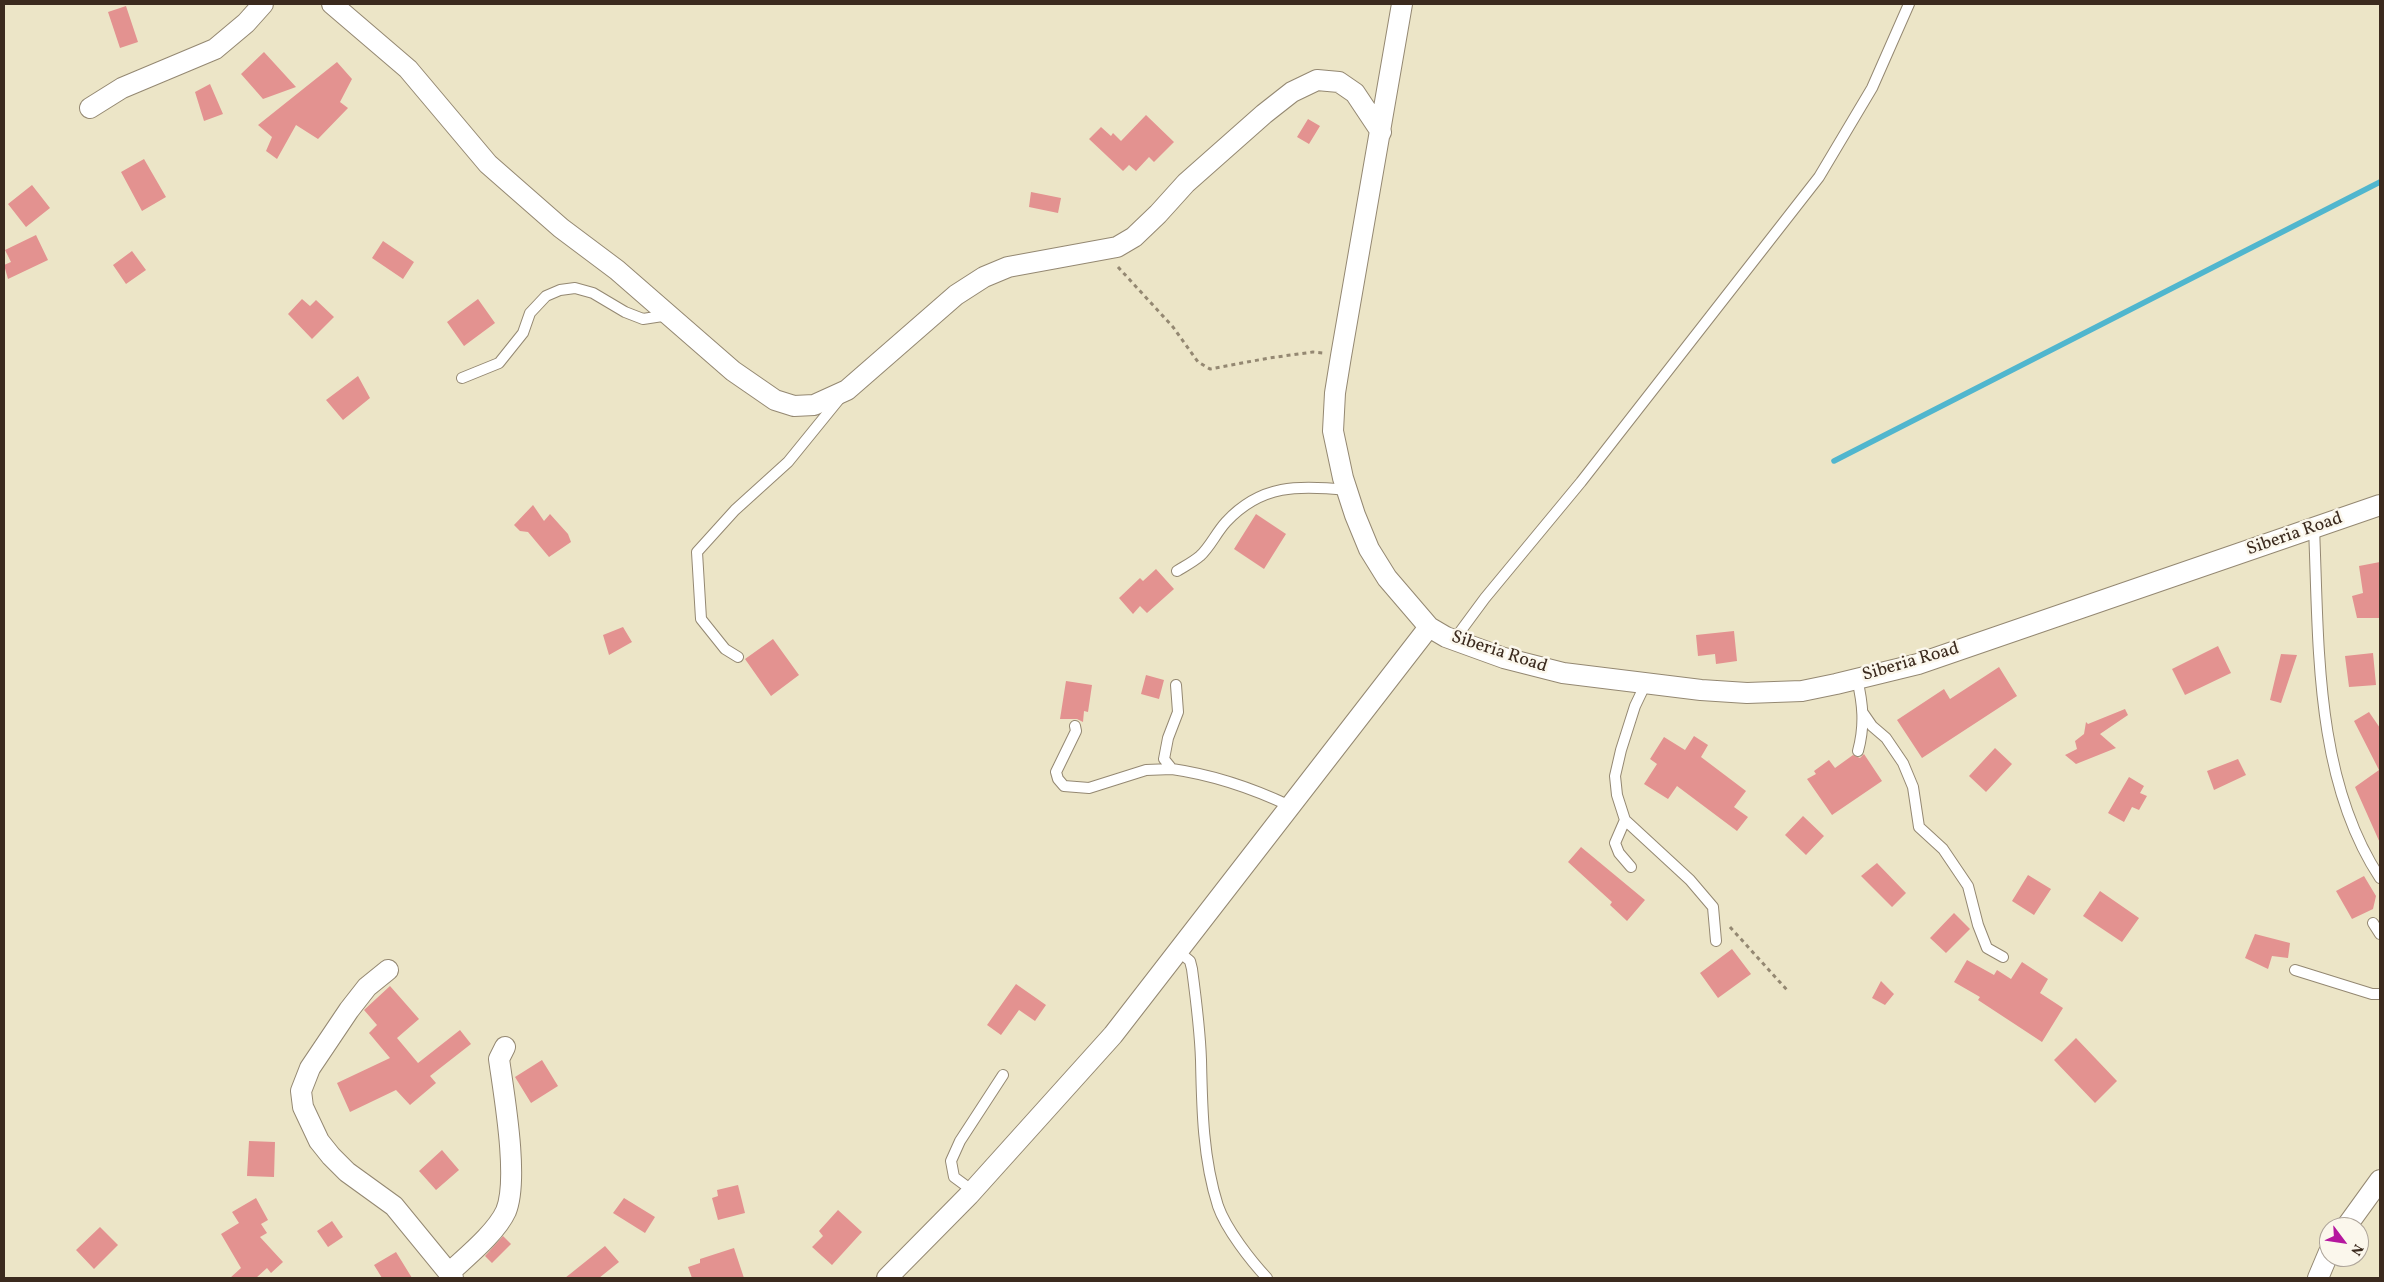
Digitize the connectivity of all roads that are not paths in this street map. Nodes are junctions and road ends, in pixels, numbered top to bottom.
1 (263, 4) edge
2 (332, 4) edge
3 (1402, 4) edge
4 (1909, 4) edge
5 (90, 108) dead end
6 (1381, 132) junction
7 (670, 315) junction
8 (462, 378) dead end
9 (847, 390) junction
10 (1347, 490) junction
11 (2380, 505) edge
12 (2314, 528) junction
13 (1177, 571) dead end
14 (1429, 627) junction
15 (1454, 640) junction
16 (738, 657) dead end
17 (1857, 679) junction
18 (1646, 682) junction
19 (1176, 685) dead end
20 (1863, 713) junction
21 (1075, 726) dead end
22 (1858, 751) dead end
23 (1172, 768) junction
24 (1290, 806) junction
25 (1625, 820) junction
26 (1631, 867) dead end
27 (2380, 878) edge
28 (2373, 923) dead end
29 (2380, 934) edge
30 (1716, 941) dead end
31 (1178, 951) junction
32 (2003, 957) dead end
33 (388, 970) dead end
34 (2295, 970) dead end
35 (2380, 994) edge
36 (505, 1046) dead end
37 (1004, 1075) dead end
38 (2380, 1180) edge
39 (973, 1191) junction
40 (2353, 1217) edge
41 (451, 1276) edge
42 (887, 1278) edge
43 (1267, 1278) edge

1 - 5 street
2 - 7 street
3 - 6 street
4 - 15 lane
6 - 9 street
6 - 10 street
7 - 8 lane
7 - 9 street
9 - 16 lane
10 - 13 lane
10 - 14 street
11 - 12 street, Siberia Road
12 - 17 street, Siberia Road
12 - 27 lane
14 - 15 street, Siberia Road
14 - 24 street
15 - 18 street, Siberia Road
17 - 18 street, Siberia Road
17 - 20 lane
18 - 25 lane
19 - 23 lane
20 - 22 lane
20 - 32 lane
21 - 23 lane
23 - 24 lane
24 - 31 street
25 - 26 lane
25 - 30 lane
28 - 29 lane
31 - 39 street
31 - 43 lane
33 - 41 street
34 - 35 lane
36 - 41 street
37 - 39 lane
38 - 40 street
39 - 42 street

